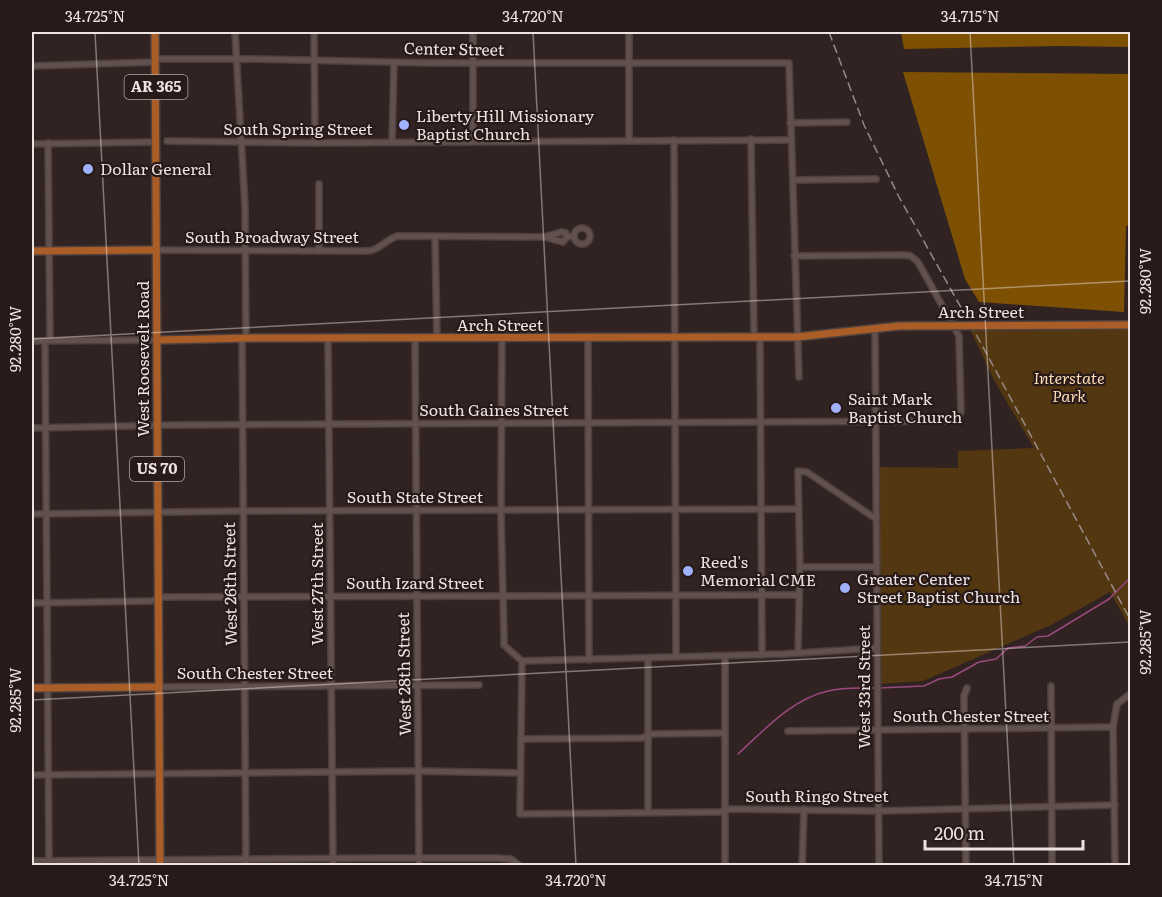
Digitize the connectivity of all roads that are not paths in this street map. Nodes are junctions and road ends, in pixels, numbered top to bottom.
1 (155, 32) edge
2 (235, 32) edge
3 (314, 32) edge
4 (472, 32) edge
5 (629, 32) edge
6 (235, 59) junction
7 (314, 60) junction
8 (155, 61) junction
9 (394, 62) junction
10 (472, 63) junction
11 (628, 64) junction
12 (32, 66) edge
13 (847, 122) dead end
14 (790, 123) junction
15 (674, 140) junction
16 (751, 140) junction
17 (790, 140) junction
18 (167, 141) dead end
19 (473, 141) junction
20 (629, 141) junction
21 (155, 142) junction
22 (392, 142) junction
23 (48, 143) junction
24 (242, 143) junction
25 (315, 143) junction
26 (32, 144) edge
27 (876, 179) dead end
28 (793, 180) junction
29 (319, 184) dead end
30 (571, 236) dead end
31 (435, 237) junction
32 (156, 250) junction
33 (32, 251) edge
34 (49, 251) junction
35 (245, 251) junction
36 (319, 251) junction
37 (794, 256) junction
38 (1131, 325) edge
39 (875, 329) junction
40 (796, 337) junction
41 (244, 338) junction
42 (328, 338) junction
43 (415, 338) junction
44 (437, 338) junction
45 (588, 338) junction
46 (674, 338) junction
47 (757, 338) junction
48 (502, 339) junction
49 (47, 340) junction
50 (157, 340) junction
51 (32, 341) edge
52 (799, 377) dead end
53 (876, 421) junction
54 (675, 422) junction
55 (760, 422) junction
56 (502, 423) junction
57 (588, 423) junction
58 (242, 424) junction
59 (329, 424) junction
60 (416, 424) junction
61 (157, 426) junction
62 (32, 428) edge
63 (45, 428) junction
64 (799, 509) junction
65 (416, 510) junction
66 (501, 510) junction
67 (588, 510) junction
68 (675, 510) junction
69 (760, 510) junction
70 (243, 511) junction
71 (330, 511) junction
72 (158, 512) junction
73 (32, 514) edge
74 (46, 514) junction
75 (876, 519) junction
76 (800, 567) junction
77 (877, 567) junction
78 (761, 595) junction
79 (798, 595) junction
80 (330, 596) junction
81 (503, 596) junction
82 (588, 596) junction
83 (675, 596) junction
84 (416, 597) junction
85 (243, 598) junction
86 (158, 599) junction
87 (32, 603) edge
88 (47, 603) junction
89 (877, 648) junction
90 (798, 653) junction
91 (762, 655) junction
92 (725, 656) junction
93 (676, 657) junction
94 (648, 658) junction
95 (589, 660) junction
96 (522, 661) junction
97 (479, 684) dead end
98 (331, 686) junction
99 (417, 686) junction
100 (158, 687) junction
101 (244, 687) junction
102 (1051, 687) dead end
103 (32, 688) edge
104 (48, 688) junction
105 (967, 688) dead end
106 (1131, 694) edge
107 (1113, 727) junction
108 (1051, 729) junction
109 (878, 730) junction
110 (964, 730) junction
111 (788, 731) dead end
112 (725, 733) junction
113 (648, 734) junction
114 (521, 739) junction
115 (332, 771) junction
116 (418, 771) junction
117 (245, 772) junction
118 (520, 773) junction
119 (159, 774) junction
120 (32, 775) edge
121 (48, 775) junction
122 (1114, 805) junction
123 (965, 808) junction
124 (1053, 808) junction
125 (804, 809) junction
126 (726, 810) junction
127 (648, 811) junction
128 (879, 811) junction
129 (333, 858) junction
130 (419, 858) junction
131 (32, 861) edge
132 (246, 862) edge
133 (49, 863) edge
134 (160, 863) edge
135 (333, 866) edge
136 (419, 866) edge
137 (520, 866) edge
138 (725, 866) edge
139 (802, 866) edge
140 (879, 866) edge
141 (966, 866) edge
142 (1052, 866) edge
143 (1115, 866) edge

1 - 8 main road, West Roosevelt Road / AR 365
2 - 6 street, West 26th Street
3 - 7 street
4 - 10 street
5 - 11 street
6 - 7 street, Center Street
6 - 8 street, Center Street
6 - 24 street, West 26th Street
7 - 9 street, Center Street
7 - 25 street
8 - 12 street, Center Street
8 - 21 main road, West Roosevelt Road / AR 365
9 - 10 street, Center Street
9 - 22 street
10 - 11 street, Center Street
10 - 19 street
11 - 14 street, Center Street
11 - 20 street
13 - 14 street
14 - 17 street
15 - 16 street, South Spring Street
15 - 20 street, South Spring Street
15 - 46 street
16 - 17 street, South Spring Street
16 - 47 street
17 - 28 street
18 - 24 street, South Spring Street
19 - 20 street, South Spring Street
19 - 22 street, South Spring Street
21 - 23 street
21 - 32 main road, West Roosevelt Road / AR 365
22 - 25 street, South Spring Street
23 - 26 street
23 - 34 street
24 - 25 street, South Spring Street
24 - 35 street, West 26th Street
27 - 28 street
28 - 37 street
29 - 36 street
30 - 31 street, South Broadway Street
31 - 36 street, South Broadway Street
31 - 44 street
32 - 34 main road, South Broadway Street
32 - 35 street, South Broadway Street
32 - 50 main road, West Roosevelt Road / US 70
33 - 34 main road, South Broadway Street
34 - 49 street
35 - 36 street, South Broadway Street
35 - 41 street, West 26th Street
37 - 40 street
37 - 53 street, South Gaines Street
38 - 39 main road, Arch Street, bridge
39 - 40 main road, Arch Street
39 - 53 street, West 33rd Street
40 - 47 main road, Arch Street
40 - 52 street
41 - 42 main road, Arch Street
41 - 50 main road, Arch Street
41 - 58 street, West 26th Street
42 - 43 main road, Arch Street
42 - 59 street, West 27th Street
43 - 44 main road, Arch Street
43 - 60 street, West 28th Street
44 - 48 main road, Arch Street
45 - 46 main road, Arch Street
45 - 48 main road, Arch Street
45 - 57 street
46 - 47 main road, Arch Street
46 - 54 street
47 - 55 street
48 - 56 street
49 - 50 street
49 - 51 street
49 - 63 street
50 - 61 main road, West Roosevelt Road / US 70
53 - 55 street, South Gaines Street
53 - 75 street, West 33rd Street
54 - 55 street, South Gaines Street
54 - 57 street, South Gaines Street
54 - 68 street
55 - 69 street
56 - 57 street, South Gaines Street
56 - 60 street, South Gaines Street
56 - 66 street
57 - 67 street
58 - 59 street, South Gaines Street
58 - 61 street, South Gaines Street
58 - 70 street, West 26th Street
59 - 60 street, South Gaines Street
59 - 71 street, West 27th Street
60 - 65 street, West 28th Street
61 - 63 street, South Gaines Street
61 - 72 main road, West Roosevelt Road / US 70
62 - 63 street, South Gaines Street
63 - 74 street
64 - 69 street, South State Street
64 - 75 street
64 - 76 street
65 - 66 street, South State Street
65 - 71 street, South State Street
65 - 84 street, West 28th Street
66 - 67 street, South State Street
66 - 81 street
67 - 68 street, South State Street
67 - 82 street
68 - 69 street, South State Street
68 - 83 street
69 - 78 street
70 - 71 street, South State Street
70 - 72 street, South State Street
70 - 85 street, West 26th Street
71 - 80 street, West 27th Street
72 - 74 street, South State Street
72 - 86 main road, West Roosevelt Road / US 70
73 - 74 street, South State Street
74 - 88 street
75 - 77 street, West 33rd Street
76 - 77 street
76 - 79 street
77 - 89 street, West 33rd Street
78 - 79 street, South Izard Street
78 - 83 street, South Izard Street
78 - 91 street
79 - 90 street
80 - 84 street, South Izard Street
80 - 85 street, South Izard Street
80 - 98 street, West 27th Street
81 - 82 street, South Izard Street
81 - 84 street, South Izard Street
81 - 96 street
82 - 83 street, South Izard Street
82 - 95 street
83 - 93 street
84 - 99 street, West 28th Street
85 - 86 street, South Izard Street
85 - 101 street, West 26th Street
86 - 88 street, South Izard Street
86 - 100 main road, West Roosevelt Road / US 70
87 - 88 street, South Izard Street
88 - 104 street
89 - 90 street
89 - 109 street, West 33rd Street
90 - 91 street
91 - 92 street
92 - 93 street
92 - 112 street
93 - 94 street
94 - 95 street
94 - 113 street
95 - 96 street
96 - 114 street
97 - 99 street, South Chester Street
98 - 99 street, South Chester Street
98 - 101 street, South Chester Street
98 - 115 street, West 27th Street
99 - 116 street, West 28th Street
100 - 101 street, South Chester Street
100 - 104 main road, South Chester Street
100 - 119 main road, West Roosevelt Road / US 70
101 - 117 street, West 26th Street
102 - 108 street
103 - 104 main road, South Chester Street
104 - 121 street
105 - 110 street
106 - 107 street
107 - 108 street, South Chester Street
107 - 122 street
108 - 110 street, South Chester Street
108 - 124 street
109 - 110 street, South Chester Street
109 - 111 street, South Chester Street
109 - 128 street, West 33rd Street
110 - 123 street
112 - 113 street
112 - 126 street
113 - 114 street
113 - 127 street
114 - 118 street
115 - 116 street
115 - 117 street
115 - 129 street, West 27th Street
116 - 118 street
116 - 130 street, West 28th Street
117 - 119 street
117 - 132 street, West 26th Street
118 - 127 street, South Ringo Street
119 - 121 street
119 - 134 main road, West Roosevelt Road / US 70
120 - 121 street
121 - 133 street
122 - 124 street, South Ringo Street
122 - 143 street
123 - 124 street, South Ringo Street
123 - 128 street, South Ringo Street
123 - 141 street
124 - 142 street
125 - 126 street, South Ringo Street
125 - 128 street, South Ringo Street
125 - 139 street
126 - 127 street, South Ringo Street
126 - 138 street
128 - 140 street, West 33rd Street
129 - 130 street
129 - 132 street
129 - 135 street, West 27th Street
130 - 136 street, West 28th Street
130 - 137 street
131 - 133 street
132 - 134 street
133 - 134 street

